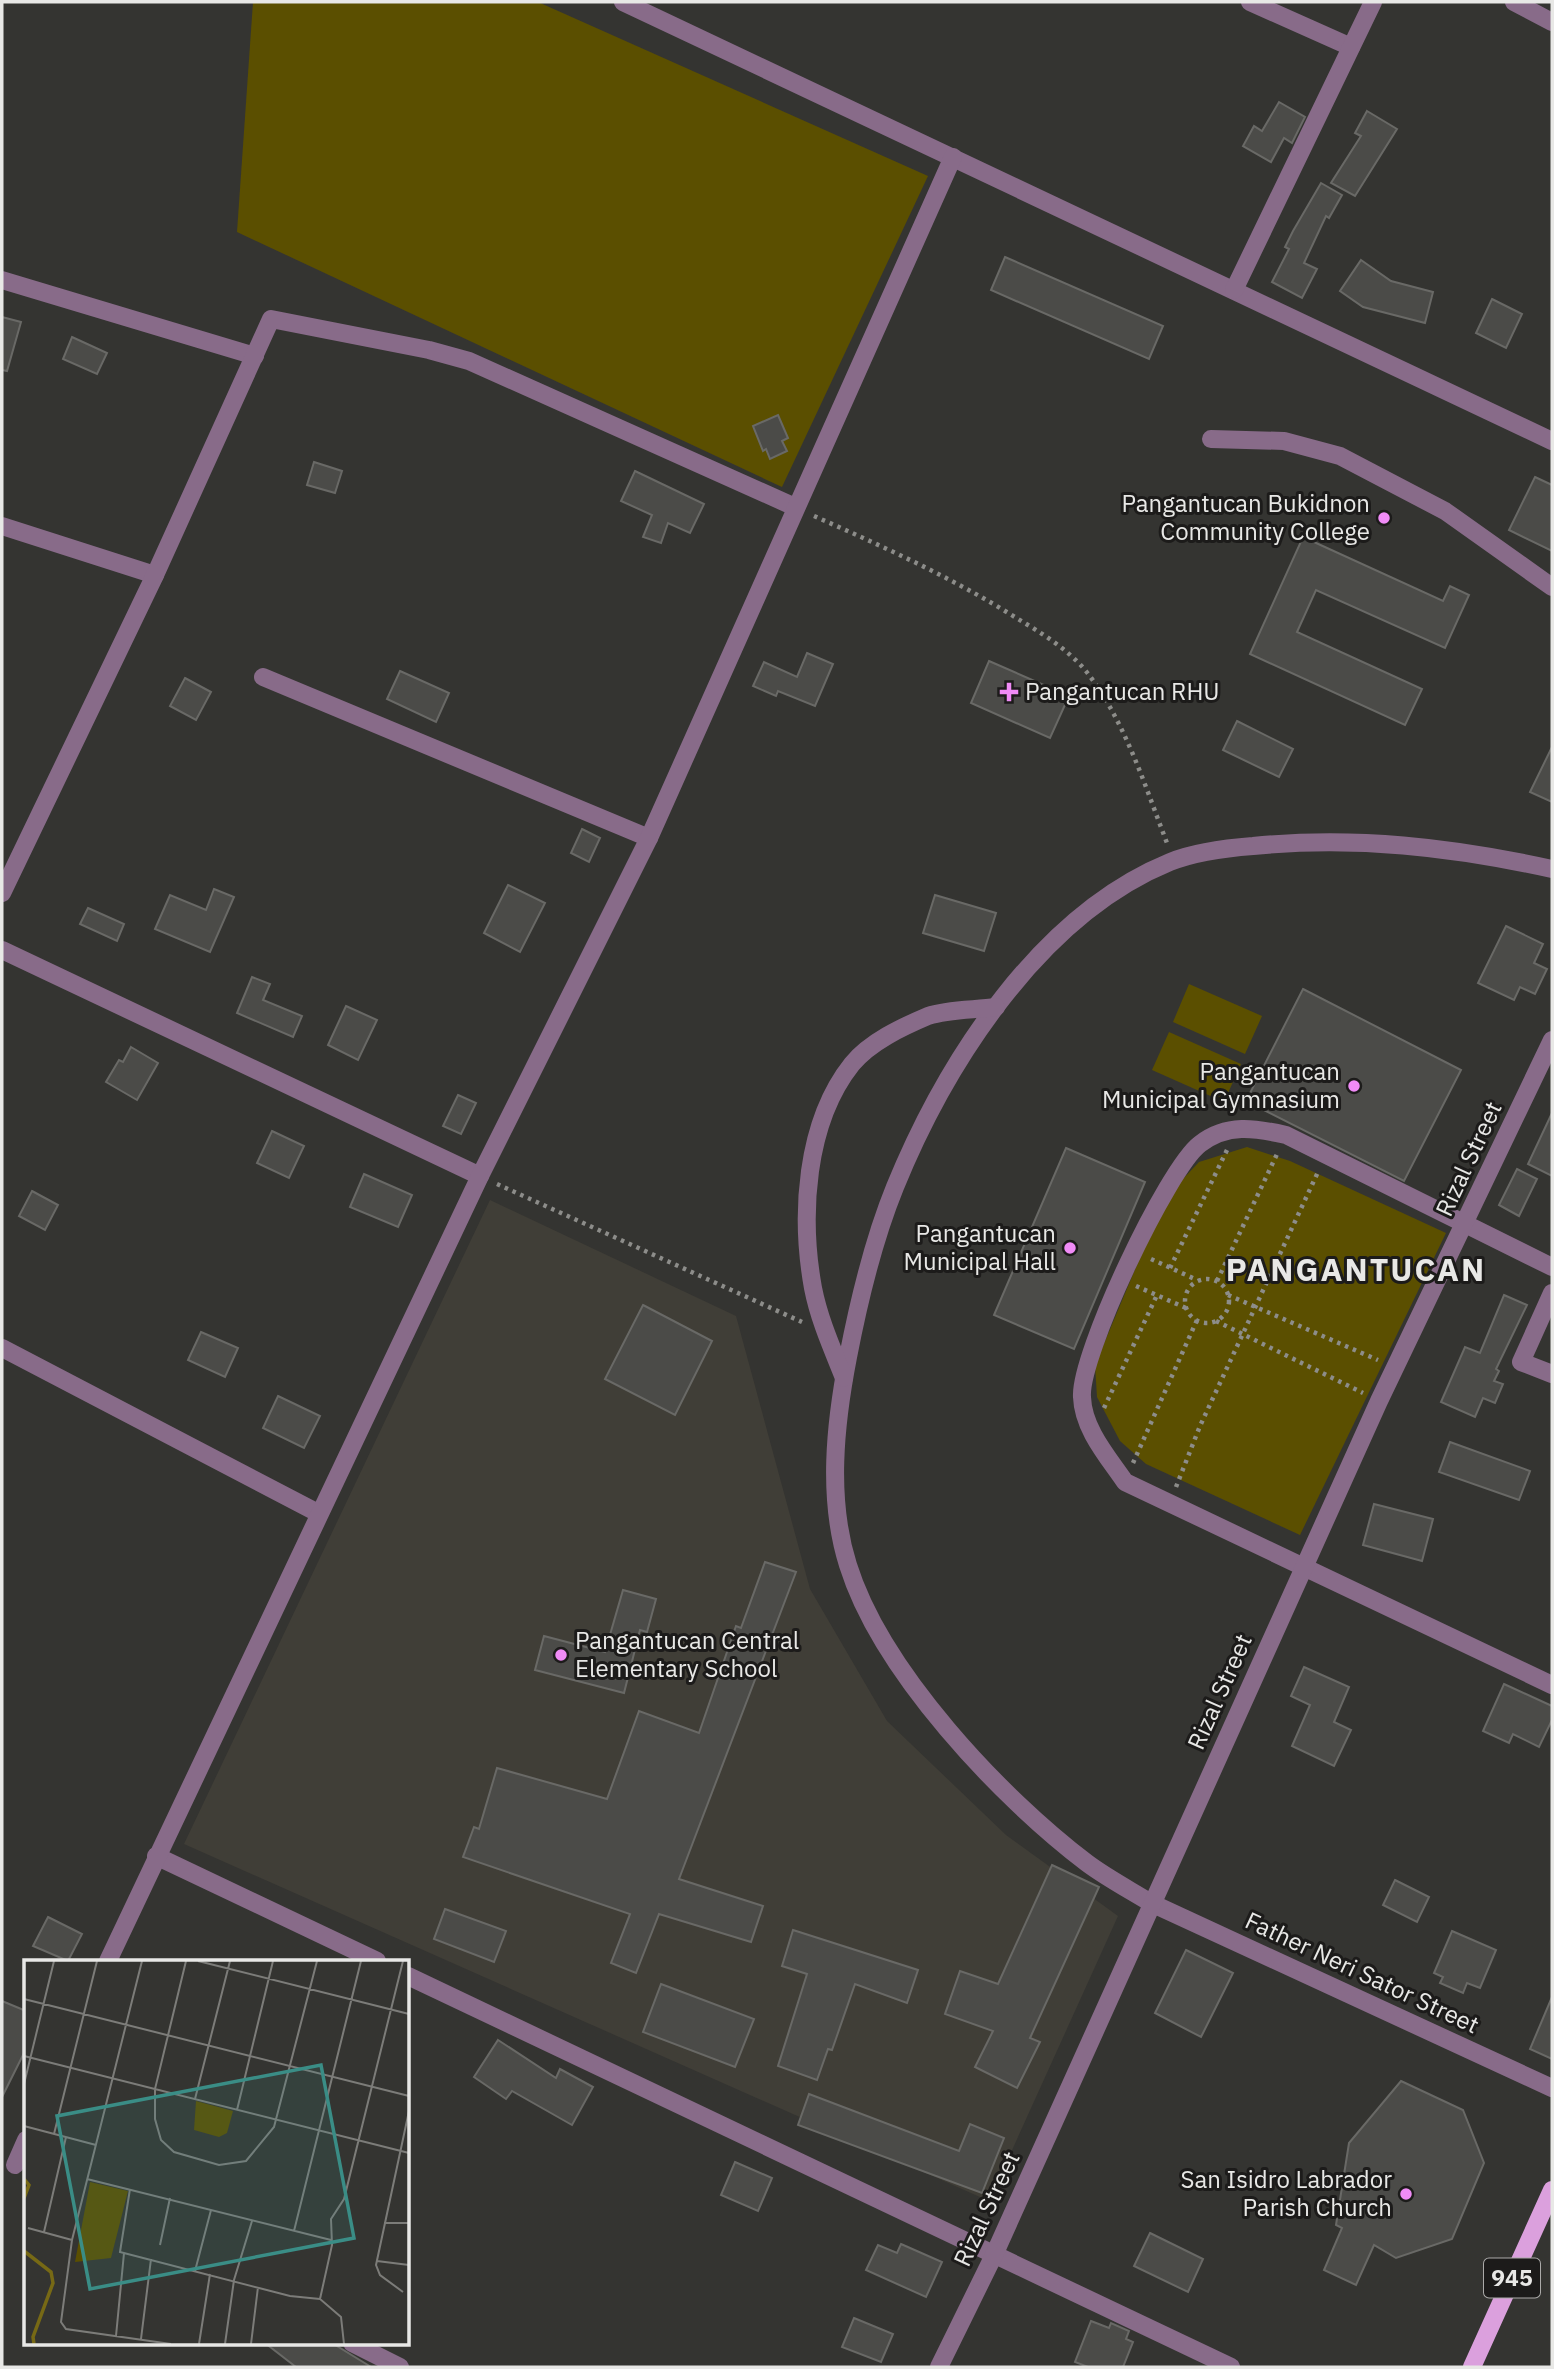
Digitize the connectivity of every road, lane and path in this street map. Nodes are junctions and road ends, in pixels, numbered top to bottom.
1 (623, 2) edge
2 (1250, 2) edge
3 (1373, 2) edge
4 (1514, 2) edge
5 (1552, 22) edge
6 (1351, 47) junction
7 (953, 157) junction
8 (2, 280) edge
9 (1234, 290) junction
10 (255, 356) junction
11 (1211, 439) dead end
12 (1552, 441) edge
13 (795, 507) junction
14 (2, 526) edge
15 (155, 575) junction
16 (1552, 587) edge
17 (263, 677) dead end
18 (649, 838) junction
19 (1174, 860) junction
20 (1552, 869) edge
21 (2, 894) edge
22 (2, 950) edge
23 (996, 1007) junction
24 (1552, 1040) edge
25 (1238, 1127) junction
26 (1286, 1135) junction
27 (1326, 1156) junction
28 (480, 1176) junction
29 (1465, 1225) junction
30 (1135, 1252) junction
31 (1552, 1266) edge
32 (1170, 1268) junction
33 (1123, 1281) junction
34 (1198, 1281) junction
35 (1217, 1281) junction
36 (1552, 1293) edge
37 (1157, 1295) junction
38 (1228, 1295) junction
39 (1187, 1308) junction
40 (1256, 1308) junction
41 (1197, 1320) junction
42 (1216, 1321) junction
43 (825, 1332) junction
44 (1244, 1334) junction
45 (2, 1348) edge
46 (1395, 1367) junction
47 (1552, 1374) edge
48 (844, 1378) junction
49 (1379, 1401) junction
50 (1092, 1432) junction
51 (1125, 1482) junction
52 (1170, 1502) junction
53 (318, 1513) junction
54 (1303, 1566) junction
55 (1552, 1685) edge
56 (156, 1856) junction
57 (1151, 1903) junction
58 (108, 1960) edge
59 (375, 1960) edge
60 (410, 1977) edge
61 (1552, 2088) edge
62 (24, 2144) edge
63 (14, 2167) edge
64 (1552, 2190) edge
65 (994, 2255) junction
66 (354, 2344) edge
67 (1478, 2364) edge
68 (400, 2367) edge
69 (939, 2367) edge
70 (1231, 2367) edge

1 - 7 street
2 - 6 street
3 - 6 street
4 - 5 street
6 - 9 street
7 - 9 street
7 - 13 street
8 - 10 street
9 - 12 street
10 - 13 street
10 - 15 street
11 - 16 street
13 - 18 street
13 - 19 path
14 - 15 street
15 - 21 street
17 - 18 street
18 - 28 street
19 - 20 street, Father Neri Sator Street
19 - 23 street, Father Neri Sator Street
22 - 28 street
23 - 43 street
23 - 48 street, Father Neri Sator Street
24 - 29 street, Rizal Street
25 - 26 street
25 - 30 street
25 - 32 path
26 - 27 street
26 - 35 path
27 - 29 street
27 - 40 path
28 - 43 path
28 - 53 street
29 - 31 street
29 - 46 street, Rizal Street
30 - 32 path
30 - 33 street
32 - 34 path
33 - 37 path
33 - 50 street
34 - 35 path
34 - 39 path
35 - 38 path
36 - 47 street
37 - 39 path
37 - 50 path
38 - 40 path
38 - 42 path
39 - 41 path
40 - 44 path
40 - 46 path
41 - 42 path
41 - 51 path
42 - 44 path
43 - 48 street
44 - 49 path
44 - 52 path
45 - 53 street
46 - 49 street, Rizal Street
48 - 57 street, Father Neri Sator Street
49 - 54 street, Rizal Street
50 - 51 street
51 - 52 street
52 - 54 street
53 - 56 street
54 - 55 street
54 - 57 street, Rizal Street
56 - 58 street
56 - 59 street
57 - 61 street, Father Neri Sator Street
57 - 65 street, Rizal Street
60 - 65 street
62 - 63 street
64 - 67 main road, 945
65 - 69 street, Rizal Street
65 - 70 street
66 - 68 street

